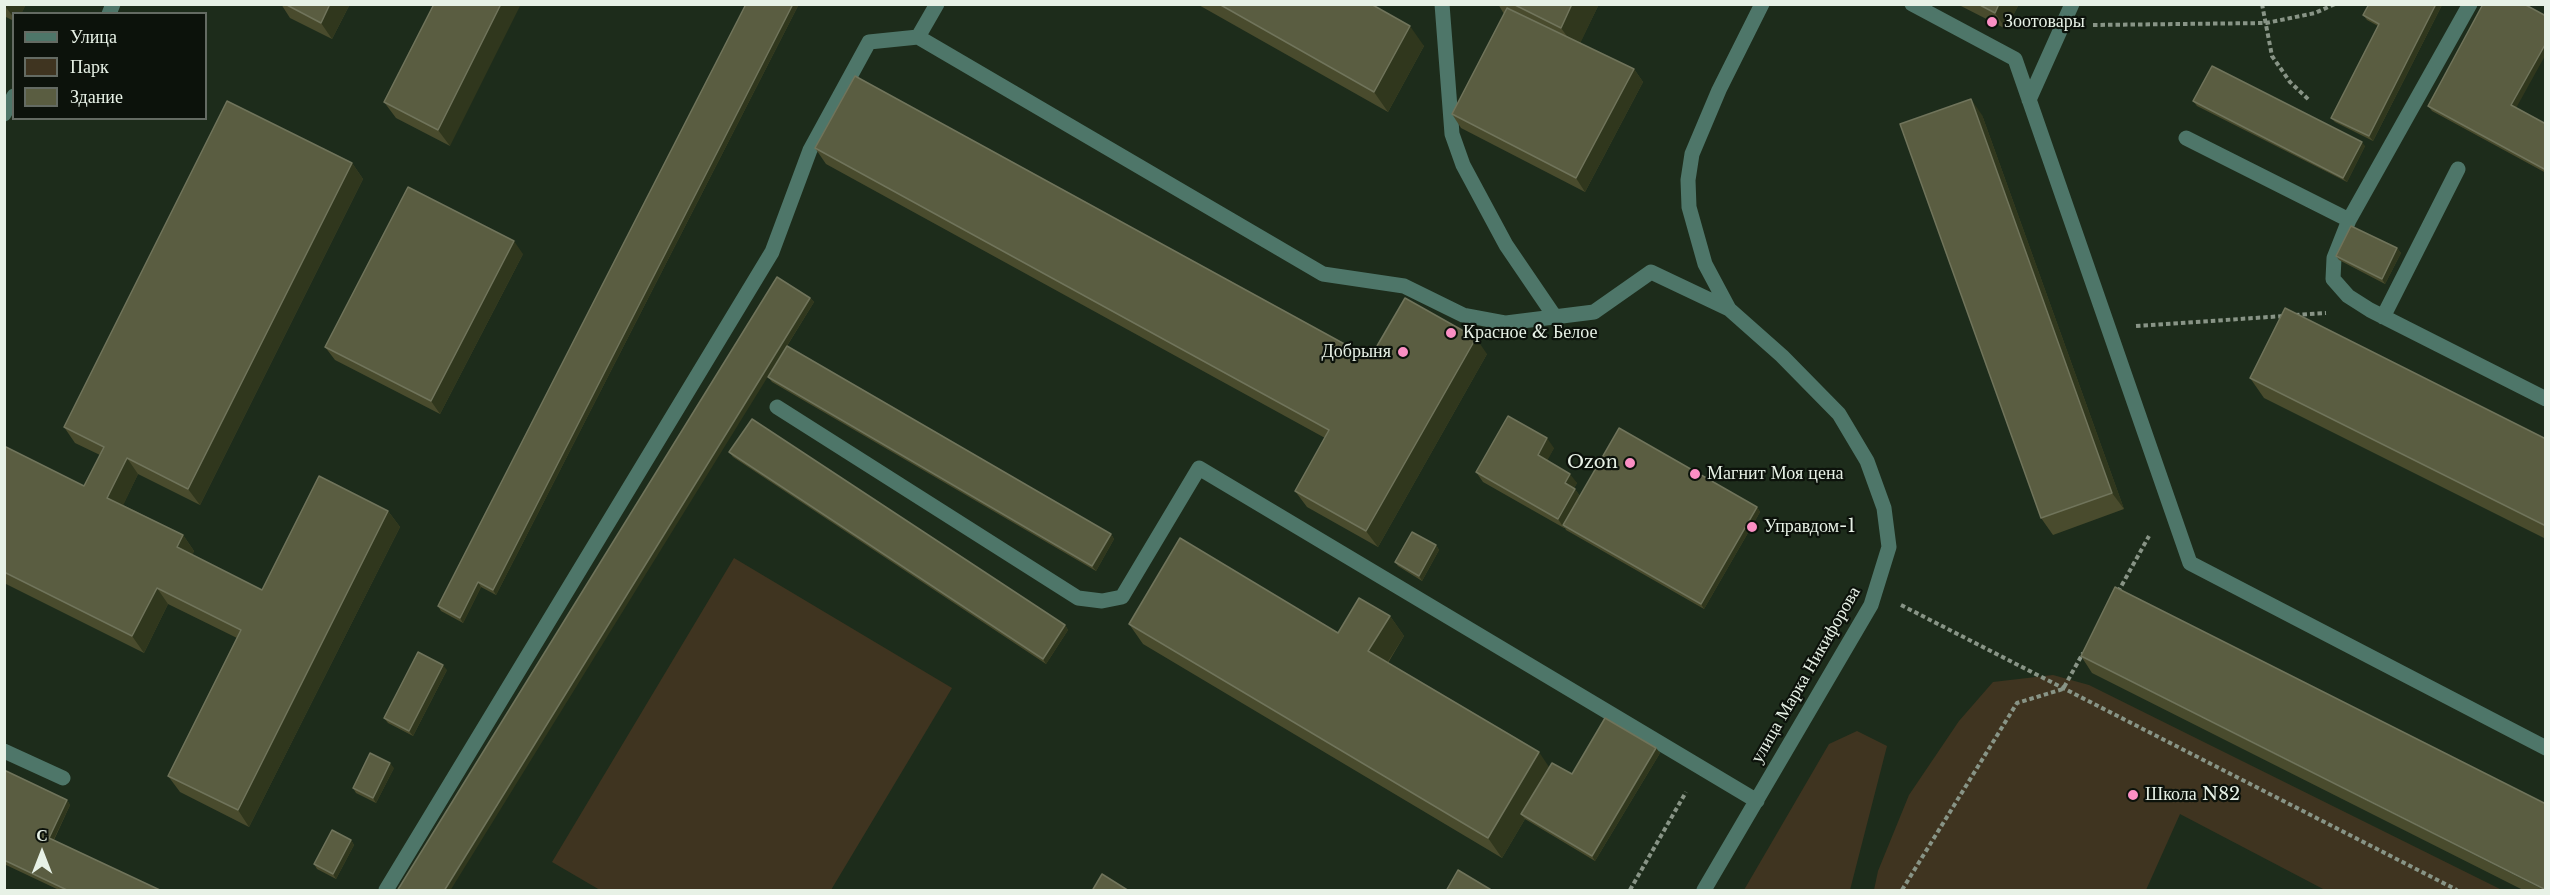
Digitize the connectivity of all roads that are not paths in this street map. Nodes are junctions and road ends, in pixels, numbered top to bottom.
1 (937, 4) edge
2 (1442, 4) edge
3 (1762, 4) edge
4 (1912, 4) edge
5 (2072, 4) edge
6 (2470, 4) edge
7 (918, 37) junction
8 (12, 100) edge
9 (2029, 100) junction
10 (4, 114) edge
11 (2186, 138) dead end
12 (2458, 169) dead end
13 (2349, 220) junction
14 (1729, 309) junction
15 (1555, 317) junction
16 (2383, 317) junction
17 (2546, 399) edge
18 (777, 407) dead end
19 (2546, 748) edge
20 (4, 751) edge
21 (63, 778) dead end
22 (1757, 801) junction
23 (386, 891) edge
24 (1704, 891) edge

1 - 7 street
2 - 15 street
3 - 14 street, улица Марка Никифорова
4 - 9 street
5 - 9 street
6 - 13 street
7 - 15 street
7 - 23 street
8 - 10 street
9 - 19 street
11 - 13 street
12 - 16 street
13 - 16 street
14 - 15 street
14 - 22 street, улица Марка Никифорова
16 - 17 street
18 - 22 street
20 - 21 street
22 - 24 street, улица Марка Никифорова

